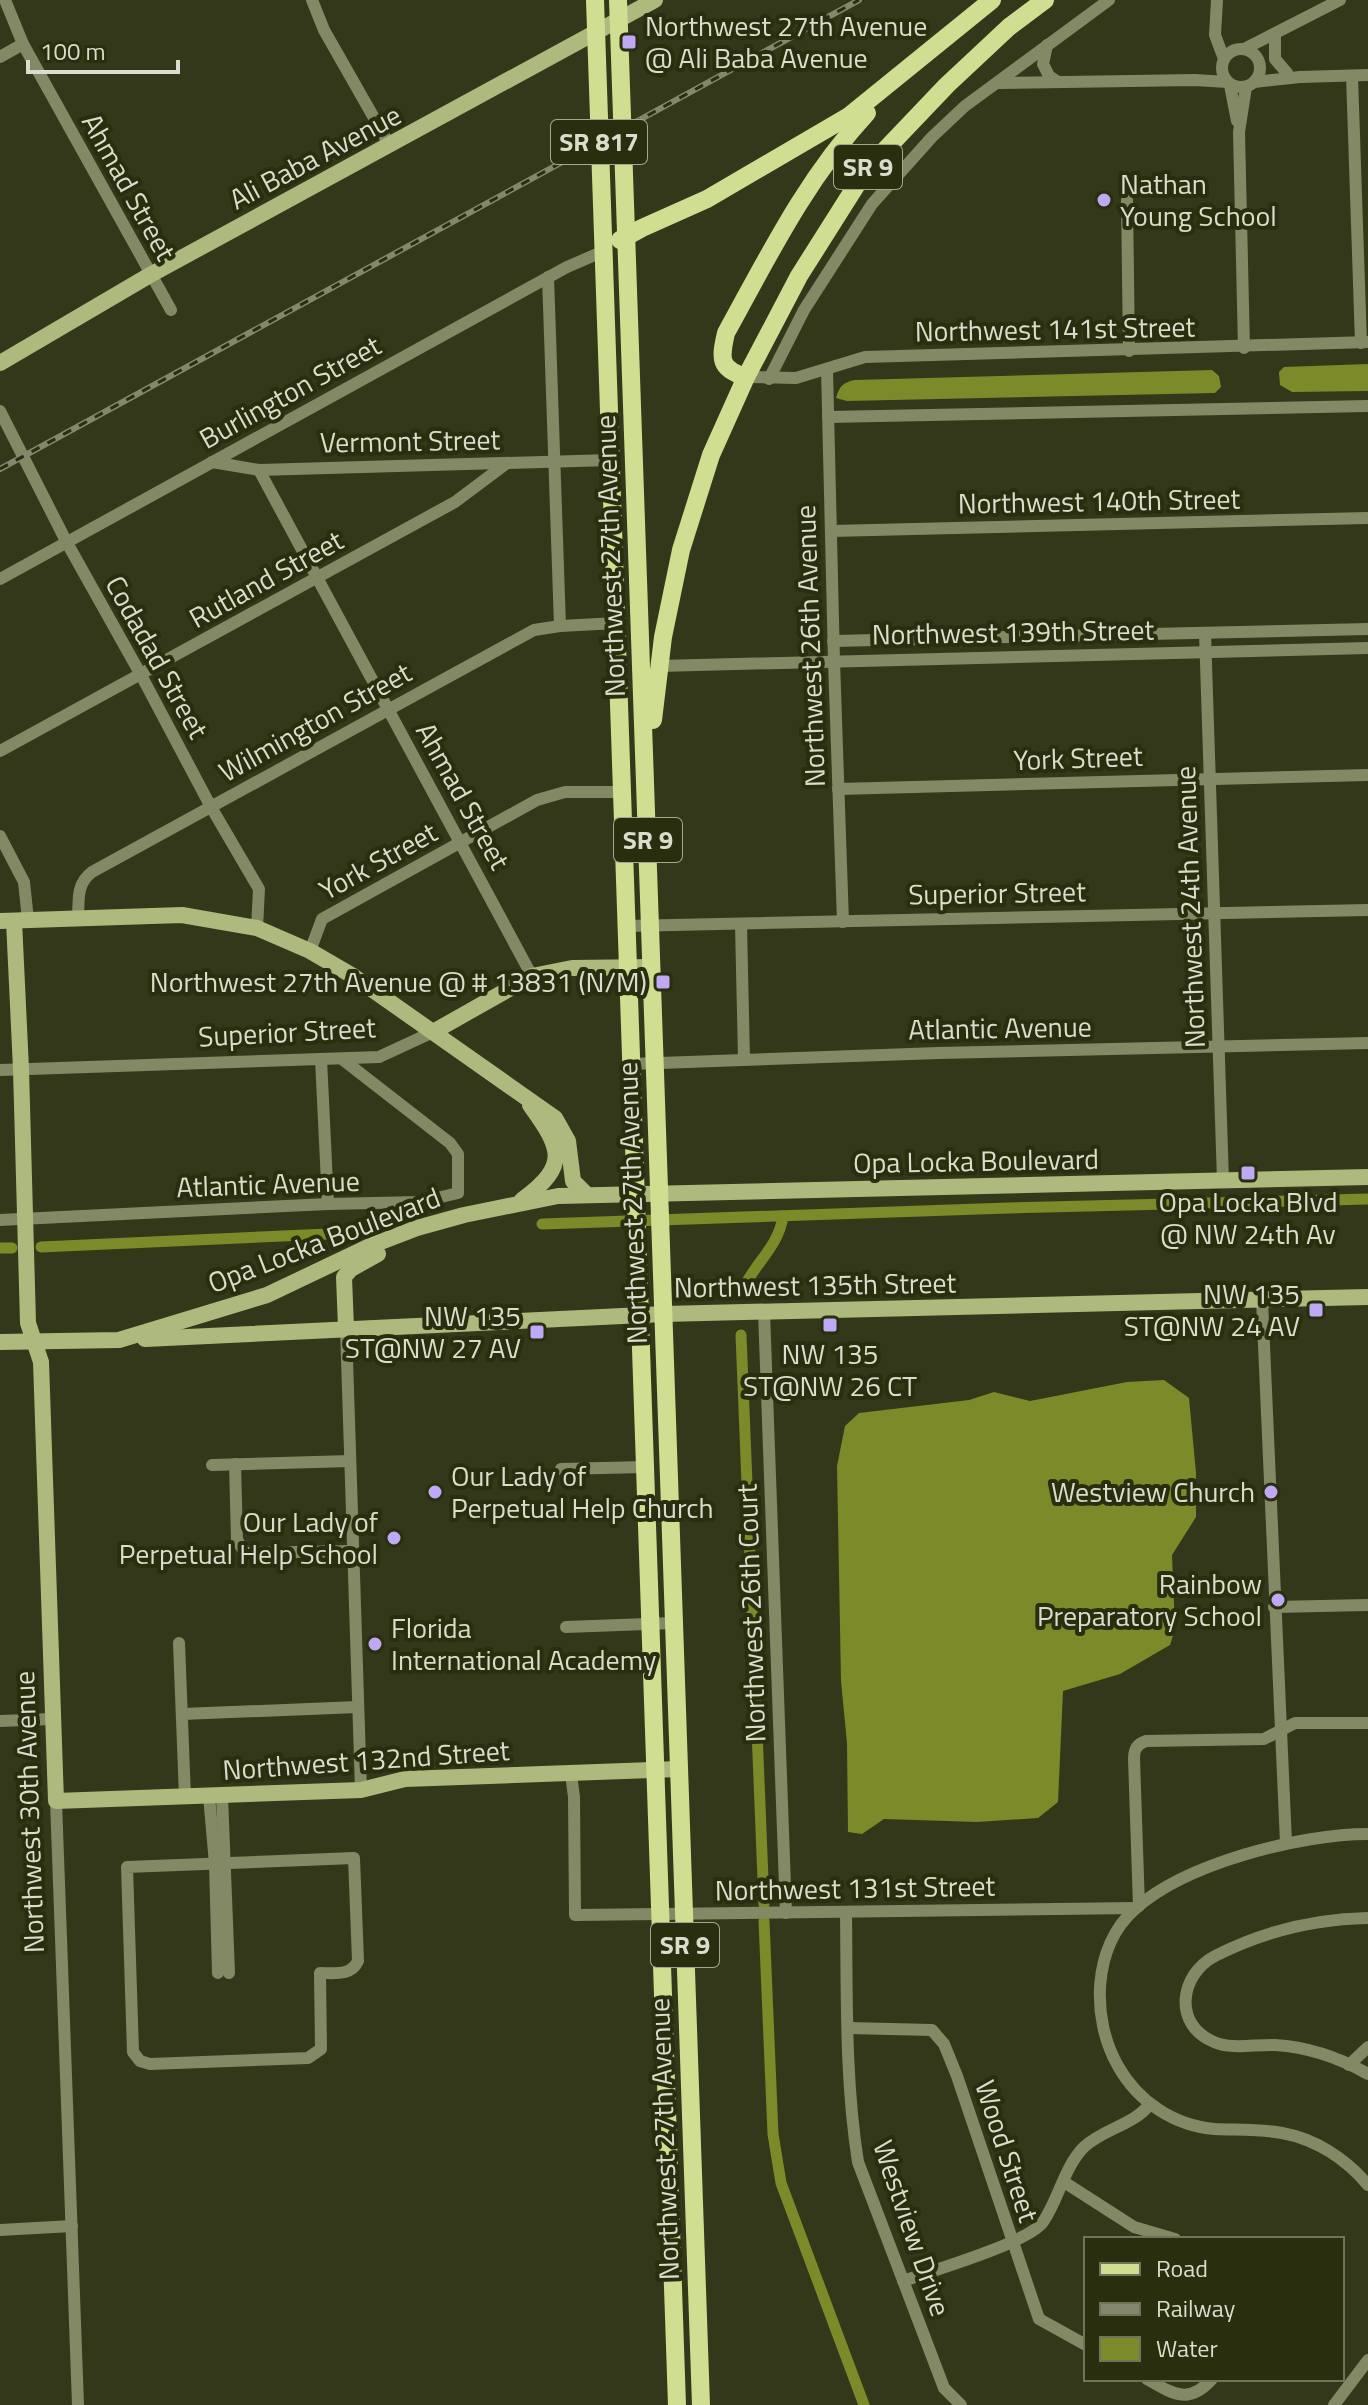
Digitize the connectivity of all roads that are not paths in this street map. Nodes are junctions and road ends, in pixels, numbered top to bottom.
1 (5, 0) edge
2 (312, 0) edge
3 (595, 0) edge
4 (618, 0) edge
5 (655, 0) edge
6 (992, 0) edge
7 (1045, 0) edge
8 (1109, 0) edge
9 (1217, 0) edge
10 (1340, 0) edge
11 (1216, 17) junction
12 (618, 21) junction
13 (596, 33) junction
14 (1275, 35) junction
15 (23, 44) junction
16 (1048, 44) junction
17 (1242, 49) junction
18 (0, 57) edge
19 (1223, 61) junction
20 (1260, 63) junction
21 (1294, 75) junction
22 (1368, 75) edge
23 (1352, 76) junction
24 (896, 80) junction
25 (1195, 80) junction
26 (1058, 82) junction
27 (997, 83) junction
28 (1229, 83) junction
29 (1250, 85) junction
30 (1239, 132) junction
31 (390, 146) junction
32 (1127, 200) dead end
33 (626, 237) junction
34 (604, 251) junction
35 (150, 275) junction
36 (548, 277) junction
37 (171, 310) dead end
38 (1364, 342) edge
39 (1244, 348) junction
40 (1129, 351) junction
41 (0, 363) edge
42 (827, 369) junction
43 (746, 377) junction
44 (769, 379) junction
45 (1368, 406) edge
46 (0, 411) edge
47 (828, 417) junction
48 (611, 460) junction
49 (212, 462) junction
50 (553, 462) junction
51 (507, 463) junction
52 (259, 470) junction
53 (612, 502) junction
54 (1368, 518) edge
55 (831, 531) junction
56 (637, 536) junction
57 (66, 541) junction
58 (614, 545) junction
59 (638, 573) junction
60 (0, 579) edge
61 (318, 579) junction
62 (617, 623) junction
63 (560, 626) junction
64 (1368, 629) edge
65 (1205, 633) junction
66 (1031, 636) junction
67 (833, 641) junction
68 (1368, 648) edge
69 (1206, 652) junction
70 (1031, 656) junction
71 (834, 661) junction
72 (659, 666) junction
73 (141, 675) junction
74 (388, 710) junction
75 (0, 751) edge
76 (645, 754) junction
77 (1368, 775) edge
78 (1209, 779) junction
79 (838, 789) junction
80 (622, 792) junction
81 (211, 807) junction
82 (0, 836) edge
83 (461, 842) junction
84 (1368, 910) edge
85 (1215, 914) junction
86 (78, 919) junction
87 (14, 921) edge
88 (843, 922) junction
89 (650, 925) junction
90 (741, 925) junction
91 (627, 926) junction
92 (257, 928) junction
93 (310, 951) junction
94 (629, 967) junction
95 (652, 967) junction
96 (532, 976) junction
97 (433, 1032) junction
98 (1368, 1043) edge
99 (1218, 1048) junction
100 (321, 1059) junction
101 (342, 1059) junction
102 (744, 1059) junction
103 (655, 1062) junction
104 (632, 1064) junction
105 (21, 1069) junction
106 (0, 1070) edge
107 (524, 1097) junction
108 (1368, 1177) edge
109 (1223, 1181) junction
110 (586, 1194) junction
111 (636, 1199) junction
112 (660, 1200) junction
113 (518, 1203) junction
114 (328, 1204) junction
115 (478, 1212) junction
116 (25, 1219) junction
117 (0, 1220) edge
118 (1368, 1297) edge
119 (1262, 1300) junction
120 (764, 1312) junction
121 (664, 1314) junction
122 (641, 1316) junction
123 (346, 1328) junction
124 (119, 1340) junction
125 (35, 1341) junction
126 (0, 1342) edge
127 (350, 1461) junction
128 (235, 1464) junction
129 (212, 1465) dead end
130 (645, 1467) junction
131 (561, 1469) dead end
132 (353, 1551) junction
133 (1368, 1605) edge
134 (1274, 1607) junction
135 (674, 1623) junction
136 (651, 1624) junction
137 (566, 1627) dead end
138 (179, 1643) dead end
139 (358, 1707) junction
140 (182, 1714) junction
141 (52, 1719) junction
142 (0, 1721) edge
143 (1368, 1723) edge
144 (1280, 1731) junction
145 (679, 1769) junction
146 (656, 1770) junction
147 (571, 1774) junction
148 (361, 1790) junction
149 (216, 1796) junction
150 (185, 1797) junction
151 (56, 1801) junction
152 (1368, 1834) edge
153 (1286, 1843) junction
154 (220, 1864) junction
155 (1138, 1907) junction
156 (786, 1913) junction
157 (846, 1913) junction
158 (661, 1914) junction
159 (684, 1914) junction
160 (1368, 1918) edge
161 (223, 1973) dead end
162 (848, 2028) junction
163 (1368, 2047) edge
164 (1349, 2065) junction
165 (1368, 2074) edge
166 (1150, 2104) junction
167 (1064, 2182) junction
168 (1368, 2185) edge
169 (72, 2226) junction
170 (0, 2230) edge
171 (1168, 2237) edge
172 (1011, 2241) junction
173 (903, 2281) junction
174 (1084, 2344) edge
175 (1368, 2360) edge
176 (1151, 2381) edge
177 (1210, 2381) edge
178 (78, 2405) edge
179 (677, 2405) edge
180 (701, 2405) edge
181 (961, 2405) edge
182 (1334, 2405) edge

1 - 15 street, Ahmad Street
2 - 31 street
3 - 13 main road, Northwest 27th Avenue / SR 817
4 - 12 main road, Northwest 27th Avenue / SR 817
5 - 12 street, Ali Baba Avenue
6 - 24 main road, SR 9
7 - 43 main road, SR 9
8 - 16 street
9 - 11 street
10 - 14 street
11 - 17 street
11 - 19 street
12 - 13 street, Ali Baba Avenue
12 - 33 main road, Northwest 27th Avenue / SR 817
13 - 31 street, Ali Baba Avenue
13 - 34 main road, Northwest 27th Avenue / SR 817
14 - 17 street
14 - 20 street
14 - 21 street
15 - 18 street
15 - 35 street, Ahmad Street
16 - 26 street
16 - 27 street
17 - 19 street
17 - 20 street
19 - 25 street
19 - 28 street
20 - 21 street
20 - 29 street
21 - 23 street
21 - 29 street
22 - 23 street
23 - 38 street
24 - 33 main road, SR 9
24 - 43 main road
25 - 26 street
25 - 28 street
26 - 27 street
27 - 44 street
28 - 29 street
28 - 30 street
29 - 30 street
30 - 39 street
31 - 35 street, Ali Baba Avenue
32 - 40 street
33 - 34 main road, SR 9
33 - 56 main road, Northwest 27th Avenue / SR 817
34 - 36 street, Burlington Street
34 - 48 main road, Northwest 27th Avenue / SR 9
35 - 37 street, Ahmad Street
35 - 41 street, Ali Baba Avenue
36 - 49 street, Burlington Street
36 - 50 street
38 - 39 street, Northwest 141st Street
39 - 40 street, Northwest 141st Street
40 - 42 street, Northwest 141st Street
42 - 44 street, Northwest 141st Street
42 - 47 street, Northwest 26th Avenue
43 - 44 street, Northwest 141st Street
43 - 72 main road, SR 9
45 - 47 street
46 - 57 street, Codadad Street
47 - 55 street, Northwest 26th Avenue
48 - 50 street, Vermont Street
48 - 53 main road, Northwest 27th Avenue / SR 9
49 - 52 street, Vermont Street
49 - 57 street, Burlington Street
50 - 51 street, Vermont Street
50 - 63 street
51 - 52 street, Vermont Street
51 - 61 street, Rutland Street
52 - 61 street, Ahmad Street
53 - 56 main road
53 - 58 main road, Northwest 27th Avenue / SR 9
54 - 55 street, Northwest 140th Street
55 - 67 street, Northwest 26th Avenue
56 - 59 main road, Northwest 27th Avenue / SR 817
57 - 60 street, Burlington Street
57 - 73 street, Codadad Street
58 - 59 main road
58 - 62 main road, Northwest 27th Avenue / SR 9
59 - 76 main road, Northwest 27th Avenue / SR 817
61 - 73 street, Rutland Street
61 - 74 street, Ahmad Street
62 - 63 street, Wilmington Street
62 - 80 main road, Northwest 27th Avenue / SR 9
63 - 74 street, Wilmington Street
64 - 65 street, Northwest 139th Street
65 - 66 street, Northwest 139th Street
65 - 69 street, Northwest 24th Avenue
66 - 67 street, Northwest 139th Street
66 - 70 street
67 - 71 street, Northwest 26th Avenue
68 - 69 street, Northwest 139th Street
69 - 70 street, Northwest 139th Street
69 - 78 street, Northwest 24th Avenue
70 - 71 street, Northwest 139th Street
71 - 72 street, Northwest 139th Street
71 - 79 street, Northwest 26th Avenue
72 - 76 main road, SR 9
73 - 75 street, Rutland Street
73 - 81 street, Codadad Street
74 - 81 street, Wilmington Street
74 - 83 street, Ahmad Street
76 - 89 main road, Northwest 27th Avenue / SR 9
77 - 78 street, York Street
78 - 79 street, York Street
78 - 85 street, Northwest 24th Avenue
79 - 88 street, Northwest 26th Avenue
80 - 83 street, York Street
80 - 91 main road, Northwest 27th Avenue / SR 9
81 - 86 street, Wilmington Street
81 - 92 street, Codadad Street
82 - 87 street
83 - 93 street, York Street
83 - 96 street, Ahmad Street
84 - 85 street, Superior Street
85 - 88 street, Superior Street
85 - 99 street, Northwest 24th Avenue
86 - 87 street
86 - 92 street
87 - 105 street, Northwest 30th Avenue
88 - 90 street, Superior Street
89 - 90 street, Superior Street
89 - 91 street, Superior Street
89 - 95 main road, Northwest 27th Avenue / SR 9
90 - 102 street
91 - 94 main road, Northwest 27th Avenue / SR 9
92 - 93 street
93 - 97 street
94 - 95 street, Superior Street
94 - 96 street, Superior Street
94 - 104 main road, Northwest 27th Avenue / SR 9
95 - 103 main road, Northwest 27th Avenue / SR 9
96 - 97 street, Superior Street
97 - 101 street, Superior Street
97 - 107 street
98 - 99 street, Atlantic Avenue
99 - 102 street, Atlantic Avenue
99 - 109 street, Northwest 24th Avenue
100 - 101 street, Superior Street
100 - 105 street, Superior Street
100 - 114 street
101 - 114 street, Atlantic Avenue
102 - 103 street, Atlantic Avenue
103 - 104 street, Atlantic Avenue
103 - 112 main road, Northwest 27th Avenue / SR 9
104 - 111 main road, Northwest 27th Avenue / SR 9
105 - 106 street, Superior Street
105 - 116 street, Northwest 30th Avenue
107 - 110 street
107 - 113 street
108 - 109 street, Opa Locka Boulevard
109 - 112 street, Opa Locka Boulevard
110 - 111 street, Opa Locka Boulevard
110 - 113 street, Opa Locka Boulevard
111 - 112 street, Opa Locka Boulevard
111 - 122 main road, Northwest 27th Avenue / SR 9
112 - 121 main road, Northwest 27th Avenue / SR 9
113 - 115 street, Opa Locka Boulevard
114 - 116 street, Atlantic Avenue
115 - 123 street
115 - 124 street, Opa Locka Boulevard
116 - 117 street, Atlantic Avenue
116 - 125 street, Northwest 30th Avenue
118 - 119 street, Northwest 135th Street
119 - 120 street, Northwest 135th Street
119 - 134 street
120 - 121 street, Northwest 135th Street
120 - 156 street, Northwest 26th Court
121 - 122 street, Northwest 135th Street
121 - 135 main road, Northwest 27th Avenue / SR 9
122 - 123 street, Northwest 135th Street
122 - 130 main road, Northwest 27th Avenue / SR 9
123 - 124 street, Northwest 135th Street
123 - 127 street
124 - 125 street, Opa Locka Boulevard
125 - 126 street
125 - 141 street, Northwest 30th Avenue
127 - 128 street
127 - 132 street
128 - 129 street
128 - 132 street
130 - 131 street
130 - 136 main road, Northwest 27th Avenue / SR 9
132 - 139 street
133 - 134 street
134 - 144 street
135 - 136 street
135 - 145 main road, Northwest 27th Avenue / SR 9
136 - 137 street
136 - 146 main road, Northwest 27th Avenue / SR 9
138 - 140 street
139 - 140 street
139 - 148 street
140 - 150 street
141 - 142 street
141 - 151 street, Northwest 30th Avenue
143 - 144 street
144 - 153 street
144 - 155 street
145 - 146 street, Northwest 132nd Street
145 - 159 main road, Northwest 27th Avenue / SR 9
146 - 147 street, Northwest 132nd Street
146 - 158 main road, Northwest 27th Avenue / SR 9
147 - 148 street, Northwest 132nd Street
147 - 158 street, Northwest 131st Street
148 - 149 street, Northwest 132nd Street
149 - 150 street, Northwest 132nd Street
149 - 154 street
150 - 151 street, Northwest 132nd Street
151 - 169 street, Northwest 30th Avenue
152 - 153 street
153 - 155 street
154 - 154 street
154 - 161 street
155 - 157 street, Northwest 131st Street
155 - 166 street
156 - 157 street, Northwest 131st Street
156 - 159 street, Northwest 131st Street
157 - 162 street, Westview Drive
158 - 159 street, Northwest 131st Street
158 - 179 main road, Northwest 27th Avenue / SR 9
159 - 180 main road, Northwest 27th Avenue / SR 9
160 - 164 street
162 - 172 street, Wood Street
162 - 173 street, Westview Drive
163 - 164 street
164 - 165 street
166 - 167 street
166 - 168 street
167 - 171 street
167 - 172 street
169 - 170 street
169 - 178 street, Northwest 30th Avenue
172 - 173 street
172 - 174 street, Wood Street
173 - 181 street, Westview Drive
175 - 182 street
176 - 177 street

